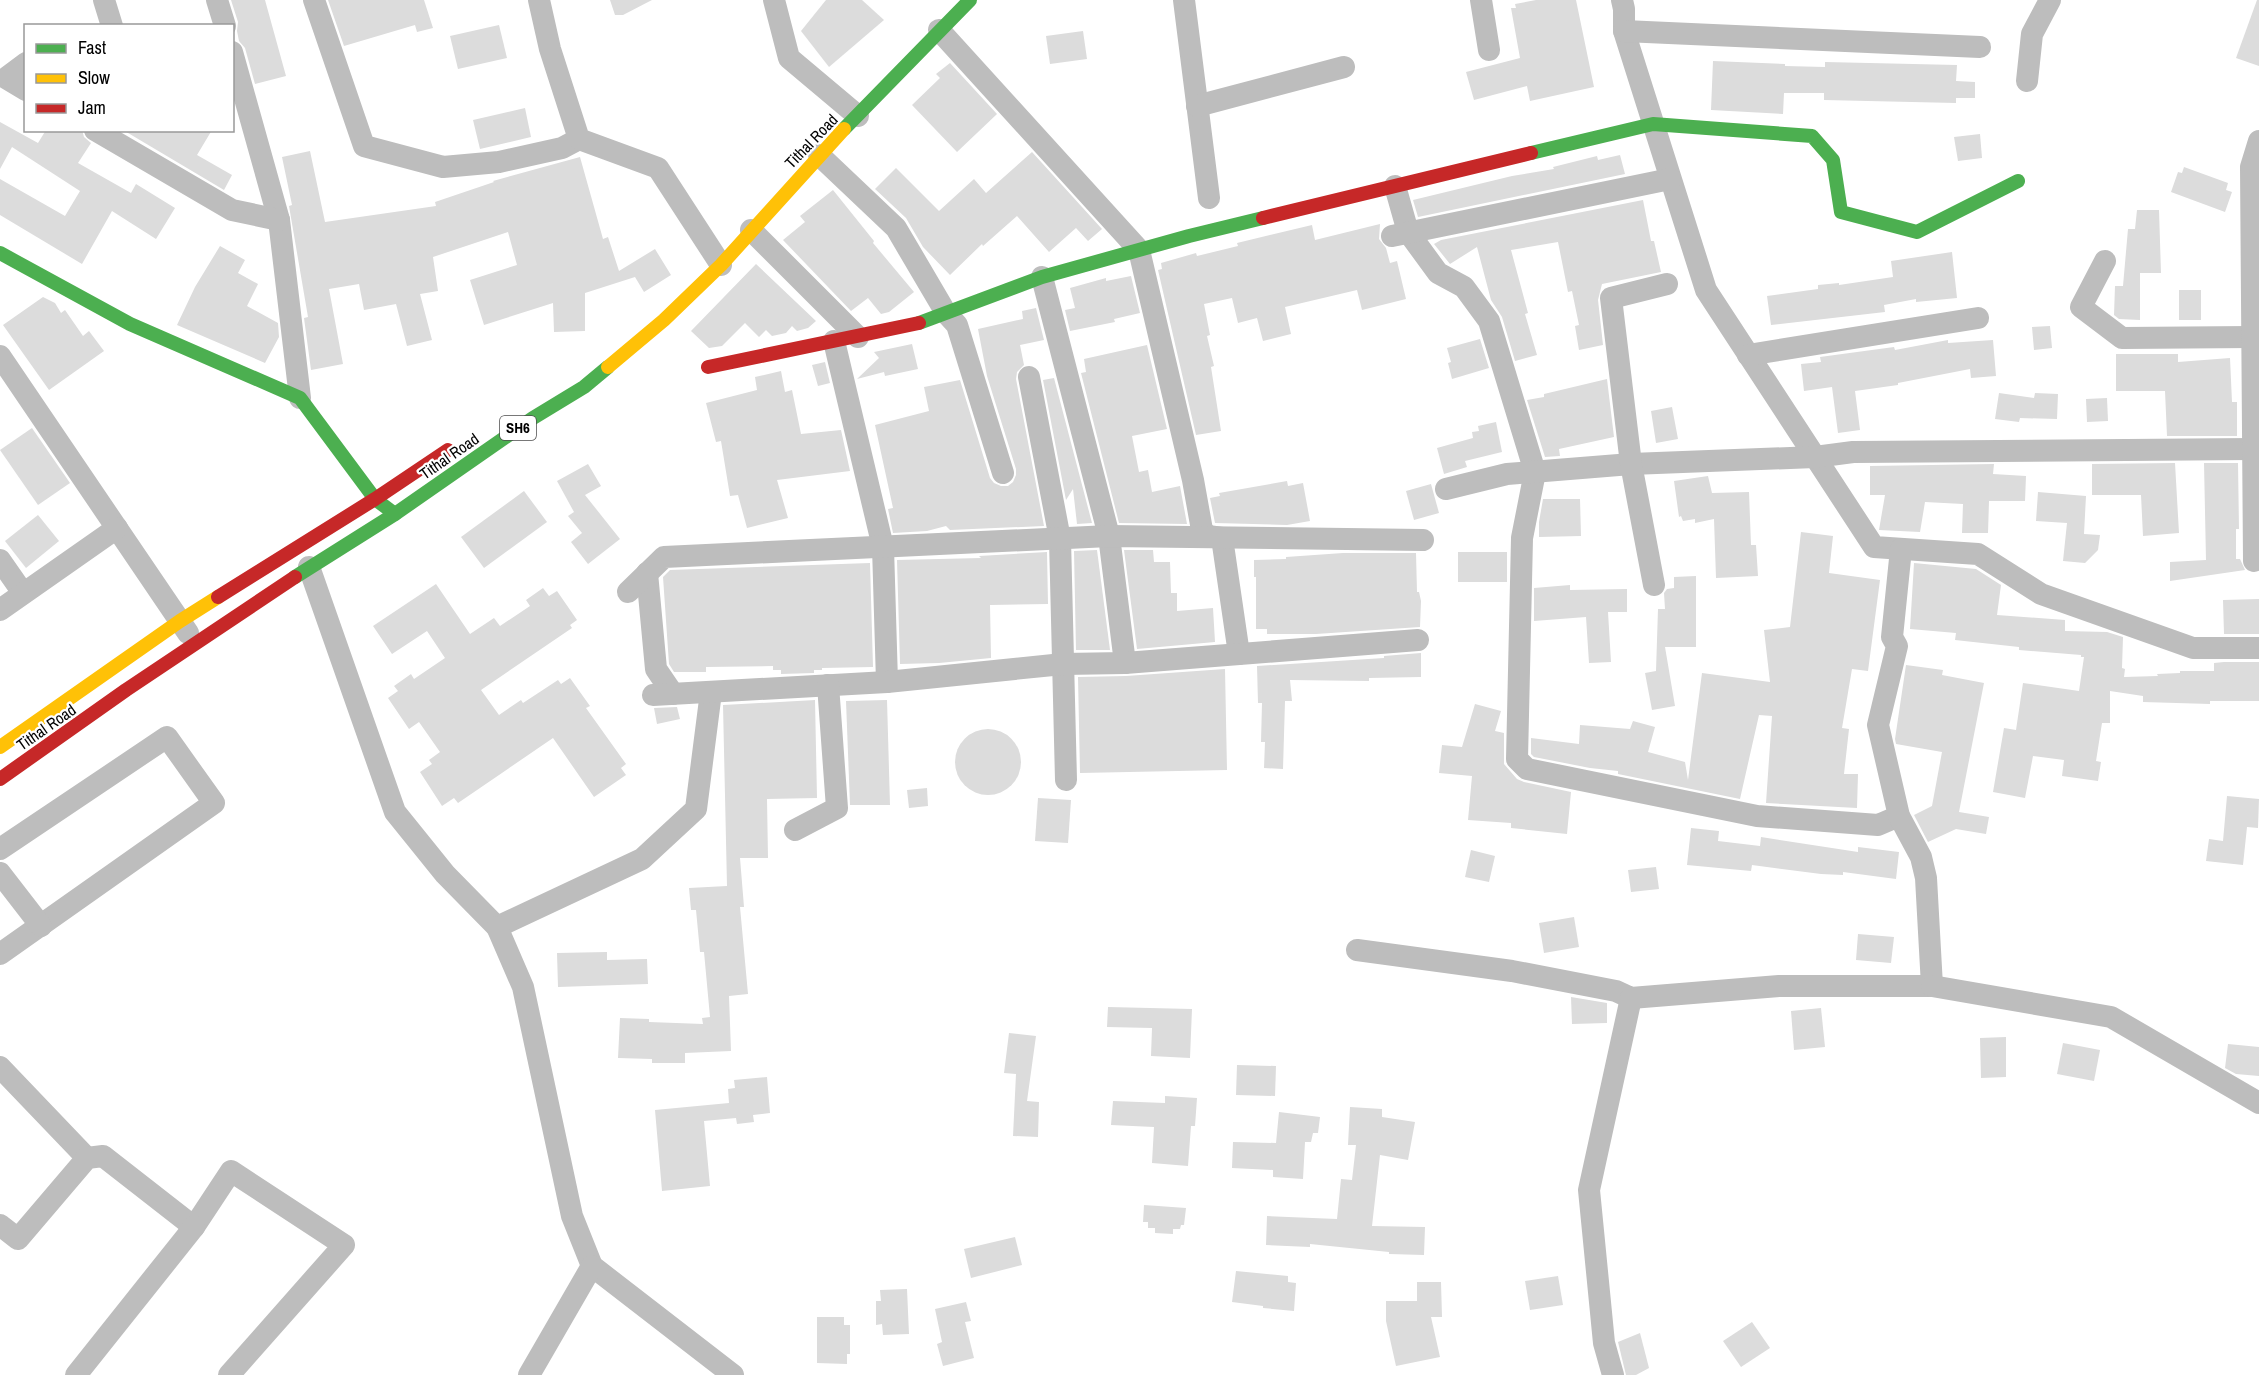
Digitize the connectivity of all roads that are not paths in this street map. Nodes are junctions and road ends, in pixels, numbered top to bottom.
1 (104, 0) edge
2 (217, 0) edge
3 (314, 0) edge
4 (538, 0) edge
5 (774, 0) edge
6 (970, 0) edge
7 (1184, 0) edge
8 (1481, 0) edge
9 (1622, 0) edge
10 (2050, 0) edge
11 (111, 24) edge
12 (224, 24) edge
13 (939, 30) junction
14 (1624, 32) junction
15 (1980, 46) dead end
16 (1489, 50) dead end
17 (234, 59) edge
18 (24, 64) edge
19 (1344, 67) dead end
20 (2027, 81) dead end
21 (24, 89) edge
22 (846, 106) junction
23 (1197, 106) junction
24 (1653, 124) junction
25 (98, 132) edge
26 (579, 139) junction
27 (2259, 141) edge
28 (819, 155) junction
29 (1670, 179) junction
30 (2018, 181) dead end
31 (1395, 186) junction
32 (1209, 198) dead end
33 (279, 220) junction
34 (751, 230) junction
35 (1400, 234) junction
36 (2255, 234) edge
37 (1138, 250) junction
38 (714, 252) junction
39 (0, 253) edge
40 (2105, 261) dead end
41 (1042, 277) junction
42 (1667, 284) dead end
43 (946, 313) junction
44 (1978, 318) dead end
45 (858, 337) junction
46 (2252, 337) junction
47 (834, 341) junction
48 (1748, 355) junction
49 (0, 356) edge
50 (708, 367) dead end
51 (1029, 377) dead end
52 (300, 398) junction
53 (464, 439) dead end
54 (2253, 449) junction
55 (1815, 457) junction
56 (1631, 464) junction
57 (1535, 472) junction
58 (1004, 473) dead end
59 (1446, 489) dead end
60 (375, 499) junction
61 (395, 514) junction
62 (117, 528) junction
63 (1109, 536) junction
64 (1222, 538) junction
65 (1060, 539) junction
66 (1423, 540) dead end
67 (883, 547) junction
68 (1901, 549) junction
69 (0, 560) edge
70 (2254, 561) dead end
71 (309, 567) junction
72 (647, 573) junction
73 (1654, 585) dead end
74 (628, 592) dead end
75 (23, 594) junction
76 (0, 610) edge
77 (180, 621) junction
78 (1418, 640) dead end
79 (196, 645) junction
80 (2259, 648) edge
81 (1239, 654) junction
82 (1125, 663) junction
83 (1064, 664) junction
84 (887, 682) junction
85 (828, 685) junction
86 (711, 692) junction
87 (0, 747) edge
88 (0, 779) edge
89 (1066, 780) dead end
90 (1899, 816) junction
91 (795, 830) dead end
92 (0, 849) edge
93 (0, 873) edge
94 (40, 926) junction
95 (497, 927) junction
96 (1357, 950) dead end
97 (0, 954) edge
98 (1932, 986) junction
99 (1631, 998) junction
100 (0, 1067) edge
101 (2259, 1103) edge
102 (87, 1158) junction
103 (0, 1225) edge
104 (194, 1227) junction
105 (592, 1266) junction
106 (76, 1375) edge
107 (229, 1375) edge
108 (529, 1375) edge
109 (733, 1375) edge
110 (1613, 1375) edge

1 - 11 street
2 - 12 street
3 - 26 street
4 - 26 street
5 - 22 street
6 - 13 street, Tithal Road / SH6
7 - 23 street
8 - 16 street
9 - 14 street
10 - 20 street
13 - 22 street, Tithal Road / SH6
13 - 37 street
14 - 15 street
14 - 24 street
17 - 33 street
18 - 21 street
19 - 23 street
22 - 28 street, Tithal Road / SH6
23 - 32 street
24 - 29 street
24 - 30 street
24 - 31 street
25 - 33 street
26 - 38 street
27 - 36 street
28 - 34 street, Tithal Road / SH6
28 - 43 street
29 - 35 street
29 - 48 street
31 - 35 street
31 - 37 street
33 - 52 street
34 - 38 street, Tithal Road / SH6
34 - 45 street
35 - 57 street
36 - 46 street
37 - 41 street
37 - 64 street
38 - 61 street, Tithal Road / SH6
39 - 52 street
40 - 46 street
41 - 43 street
41 - 63 street
42 - 56 street
43 - 45 street
43 - 58 street
44 - 48 street
45 - 47 street
46 - 54 street
47 - 50 street
47 - 67 street
48 - 55 street
49 - 62 street
51 - 65 street
52 - 60 street
53 - 60 street
54 - 55 street
54 - 70 street
55 - 56 street
55 - 68 street
56 - 57 street
56 - 73 street
57 - 59 street
57 - 90 street
60 - 61 street
60 - 77 street
61 - 71 street, Tithal Road / SH6
62 - 75 street
62 - 77 street
63 - 64 street
63 - 65 street
63 - 82 street
64 - 66 street
64 - 81 street
65 - 67 street
65 - 83 street
67 - 72 street
67 - 84 street
68 - 80 street
68 - 90 street
69 - 75 street
71 - 79 street, Tithal Road / SH6
71 - 95 street
72 - 74 street
72 - 86 street
75 - 76 street
77 - 79 street
77 - 87 street
78 - 81 street
79 - 88 street, Tithal Road / SH6
81 - 82 street
82 - 83 street
83 - 84 street
83 - 89 street
84 - 85 street
85 - 86 street
85 - 91 street
86 - 95 street
90 - 98 street
92 - 94 street
93 - 94 street
94 - 97 street
95 - 105 street
96 - 99 street
98 - 99 street
98 - 101 street
99 - 110 street
100 - 102 street
102 - 103 street
102 - 104 street
104 - 106 street
104 - 107 street
105 - 108 street
105 - 109 street

